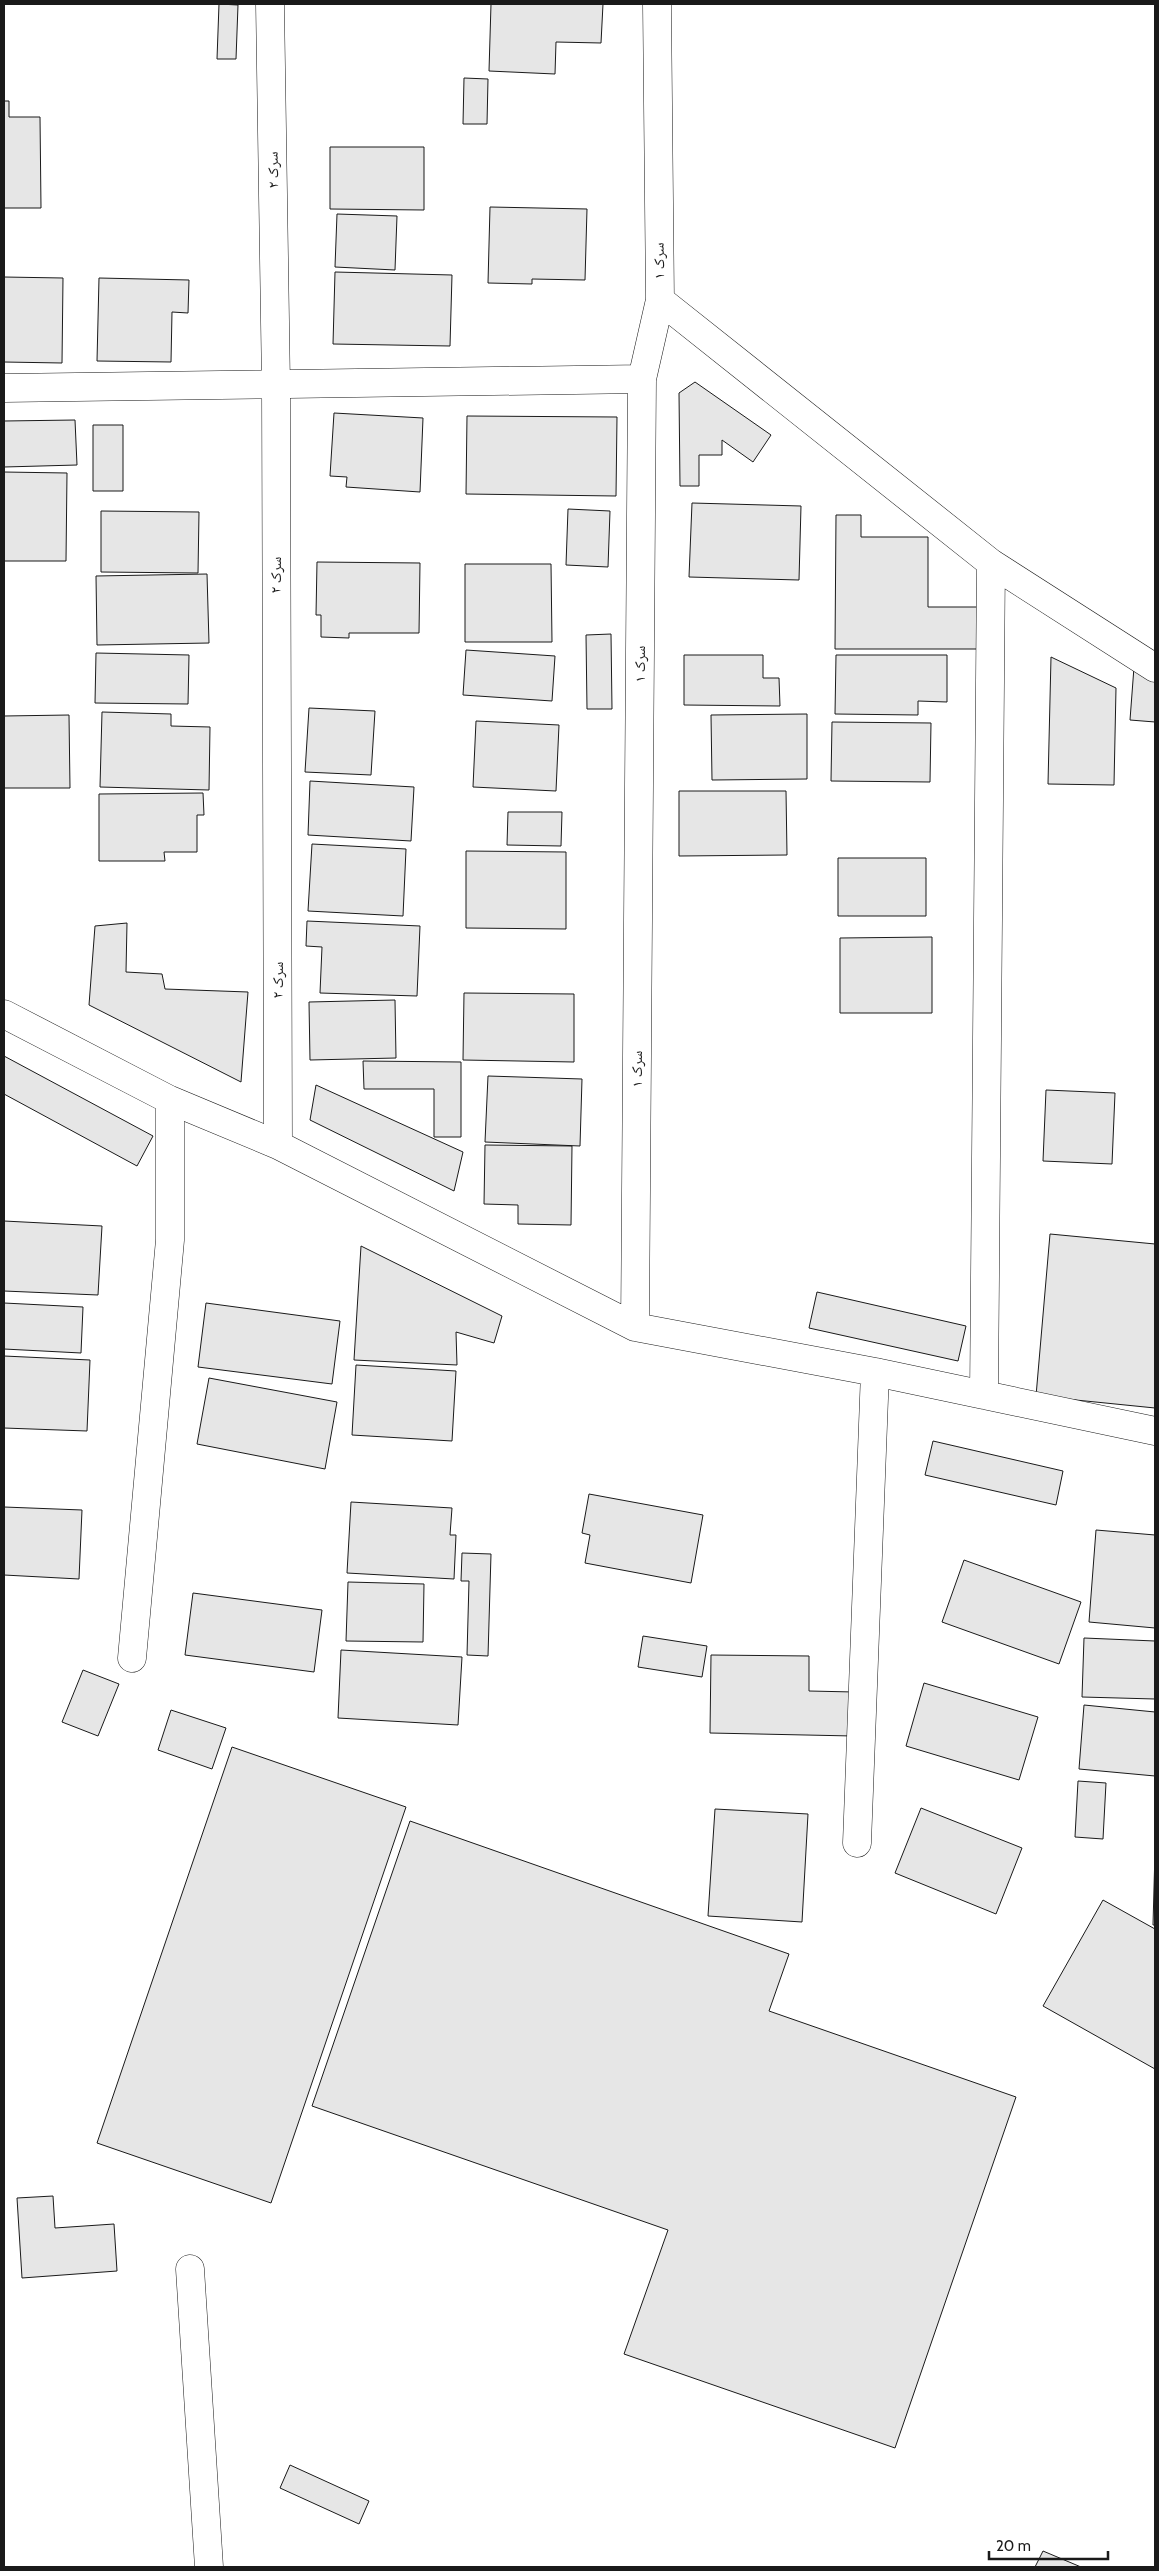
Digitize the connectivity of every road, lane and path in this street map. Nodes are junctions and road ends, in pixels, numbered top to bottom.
1 (270, 4) edge
2 (657, 4) edge
3 (660, 300) junction
4 (642, 380) junction
5 (276, 385) junction
6 (4, 388) edge
7 (991, 562) junction
8 (1155, 668) edge
9 (4, 1014) edge
10 (170, 1100) junction
11 (278, 1146) junction
12 (635, 1327) junction
13 (875, 1372) junction
14 (984, 1395) junction
15 (1155, 1430) edge
16 (132, 1658) dead end
17 (857, 1843) dead end
18 (190, 2269) dead end
19 (209, 2567) edge

1 - 5 street, سرک ۲
2 - 3 street, سرک ۱
3 - 4 street, سرک ۱
3 - 7 street
4 - 5 street
4 - 12 street, سرک ۱
5 - 6 street
5 - 11 street, سرک ۲
7 - 8 street
7 - 14 street
9 - 10 street
10 - 11 street
10 - 16 street
11 - 12 street
12 - 13 street
13 - 14 street
13 - 17 street
14 - 15 street
18 - 19 street

